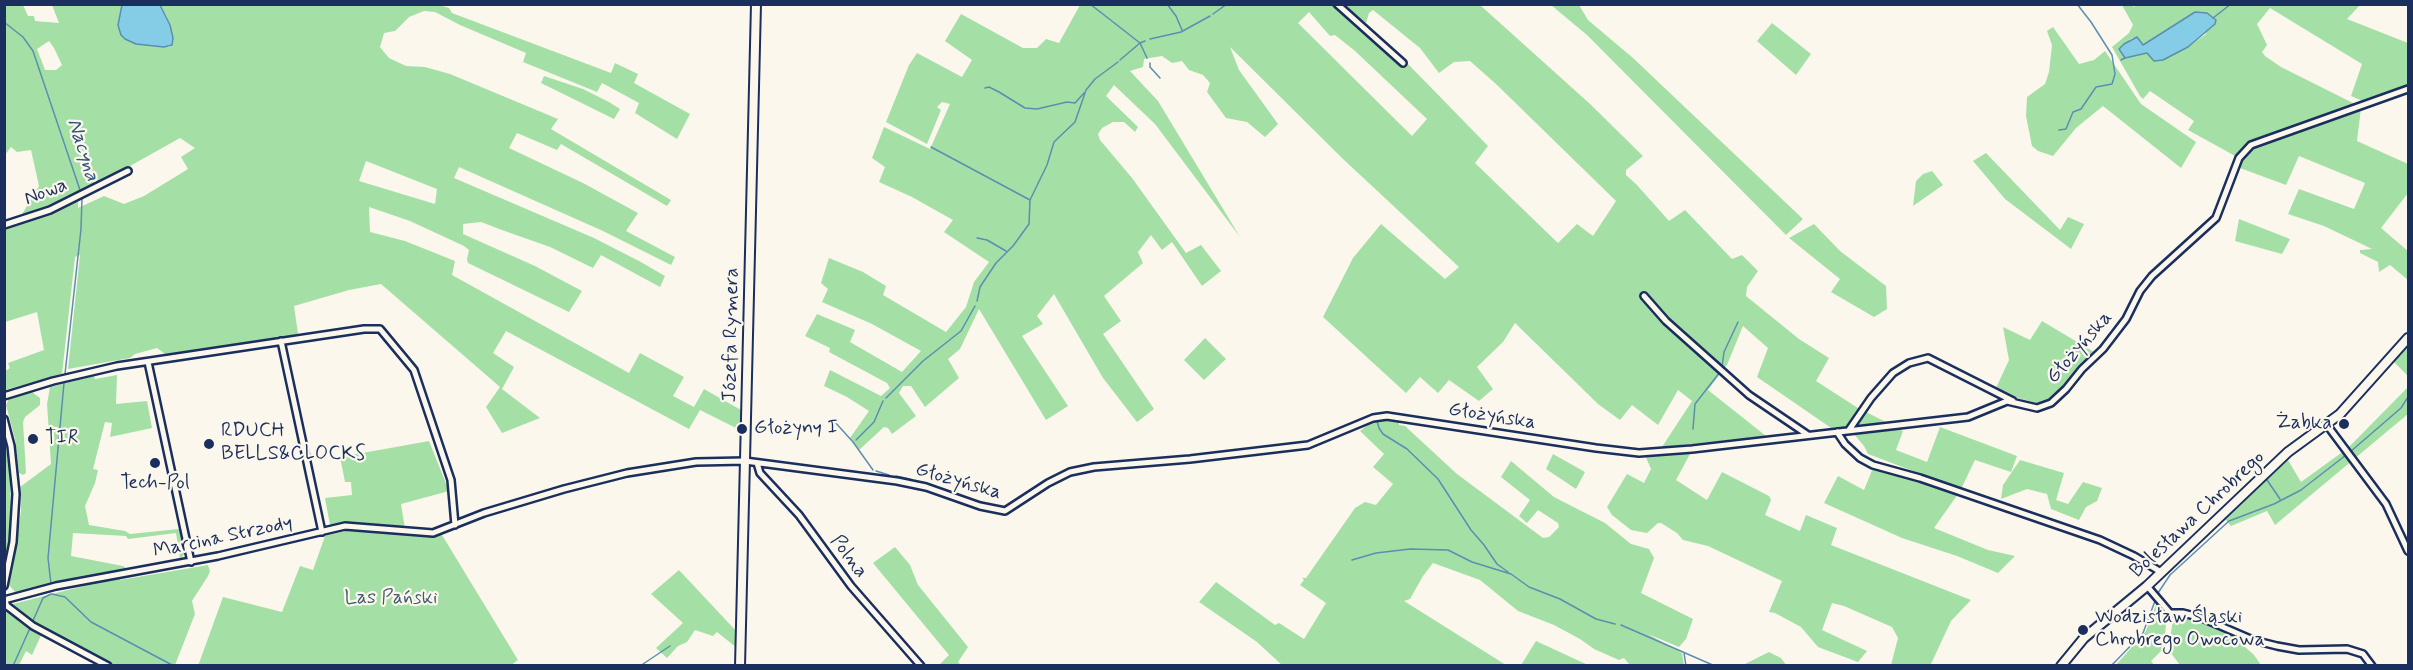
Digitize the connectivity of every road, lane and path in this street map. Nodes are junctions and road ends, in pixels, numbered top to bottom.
1 (756, 4) edge
2 (1337, 4) edge
3 (1403, 63) dead end
4 (2409, 89) edge
5 (128, 171) dead end
6 (4, 225) edge
7 (1644, 296) dead end
8 (2409, 338) edge
9 (282, 342) junction
10 (148, 362) junction
11 (4, 396) edge
12 (2015, 401) junction
13 (4, 419) edge
14 (2327, 425) junction
15 (1849, 430) junction
16 (1837, 432) junction
17 (1808, 435) junction
18 (745, 461) junction
19 (757, 463) junction
20 (452, 526) junction
21 (322, 532) junction
22 (2409, 551) edge
23 (191, 561) junction
24 (2161, 572) junction
25 (4, 586) edge
26 (2146, 586) junction
27 (5, 600) edge
28 (108, 666) edge
29 (740, 666) edge
30 (921, 666) edge
31 (2061, 666) edge
32 (2372, 666) edge

1 - 18 street, Józefa Rymera
2 - 3 street
4 - 12 street, Głożyńska
5 - 6 street, Nowa
7 - 17 street
8 - 14 street, Bolesława Chrobrego
9 - 10 street
9 - 20 street
9 - 21 street
10 - 11 street
10 - 23 street
12 - 15 street, Głożyńska
12 - 15 street
13 - 25 street
14 - 22 street
14 - 24 street, Bolesława Chrobrego
15 - 16 street, Głożyńska
16 - 17 street, Głożyńska
16 - 24 street
17 - 19 street, Głożyńska
18 - 19 street, Głożyńska
18 - 20 street, Głożyńska
18 - 29 street, Józefa Rymera
19 - 30 street, Polna
20 - 21 street, Marcina Strzody
21 - 23 street, Marcina Strzody
23 - 27 street, Marcina Strzody
24 - 26 street, Bolesława Chrobrego
26 - 31 street, Bolesława Chrobrego
26 - 32 street
27 - 28 street

